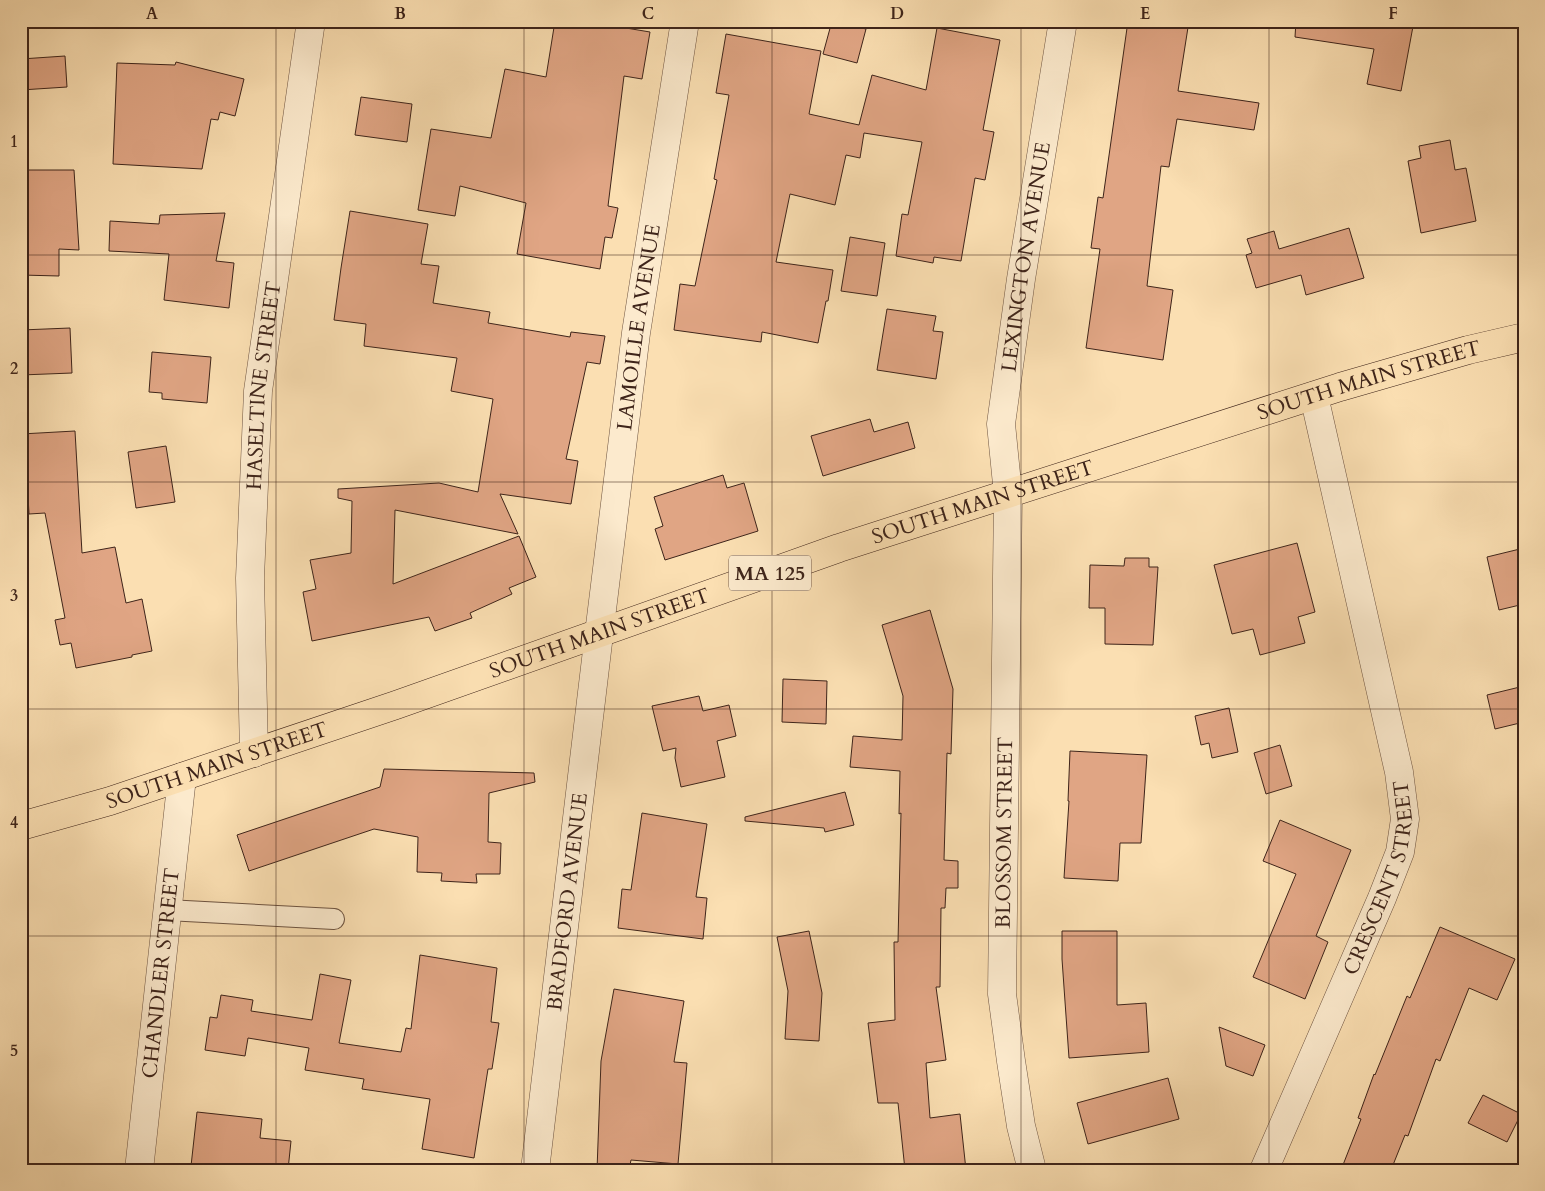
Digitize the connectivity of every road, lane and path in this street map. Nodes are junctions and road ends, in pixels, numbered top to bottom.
1 (310, 21) edge
2 (685, 21) edge
3 (1063, 21) edge
4 (1524, 337) edge
5 (1314, 396) junction
6 (1008, 494) junction
7 (598, 634) junction
8 (254, 753) junction
9 (182, 777) junction
10 (21, 826) edge
11 (168, 910) junction
12 (334, 919) dead end
13 (139, 1170) edge
14 (535, 1170) edge
15 (1032, 1170) edge
16 (1264, 1170) edge

1 - 8 street, HASELTINE STREET
2 - 7 street, LAMOILLE AVENUE
3 - 6 street, LEXINGTON AVENUE
4 - 5 main road, SOUTH MAIN STREET / MA 125
5 - 6 main road, SOUTH MAIN STREET / MA 125
5 - 16 street, CRESCENT STREET
6 - 7 main road, SOUTH MAIN STREET / MA 125
6 - 15 street, BLOSSOM STREET
7 - 8 main road, SOUTH MAIN STREET / MA 125
7 - 14 street, BRADFORD AVENUE
8 - 9 main road, SOUTH MAIN STREET / MA 125
9 - 10 main road, SOUTH MAIN STREET / MA 125
9 - 11 street, CHANDLER STREET
11 - 12 lane
11 - 13 street, CHANDLER STREET

